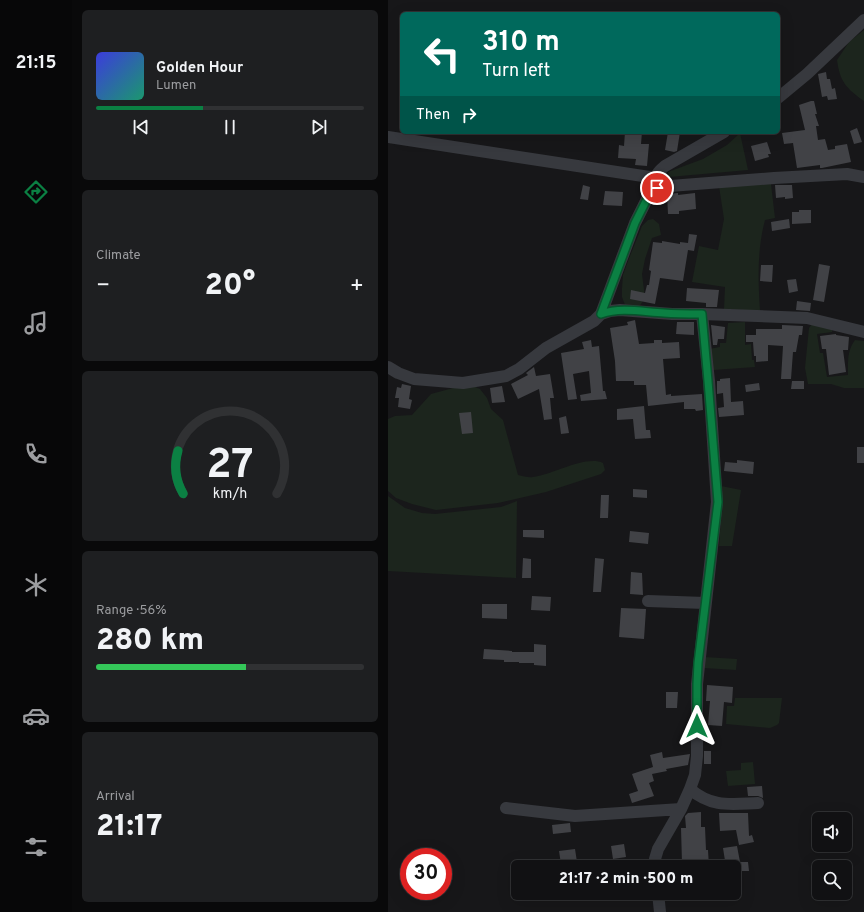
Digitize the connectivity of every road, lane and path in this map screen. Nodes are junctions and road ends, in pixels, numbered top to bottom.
1 (864, 20) edge
2 (780, 96) edge
3 (721, 134) edge
4 (388, 137) edge
5 (864, 177) edge
6 (657, 183) junction
7 (601, 314) junction
8 (702, 314) junction
9 (864, 332) edge
10 (388, 367) edge
11 (648, 600) dead end
12 (705, 603) junction
13 (690, 790) junction
14 (758, 803) dead end
15 (506, 808) dead end
16 (681, 809) junction
17 (655, 860) edge
18 (659, 900) edge
19 (660, 912) edge

1 - 2 street
3 - 6 street
4 - 6 street
5 - 6 street
6 - 7 street
7 - 8 street
7 - 10 street
8 - 9 street
8 - 12 street
11 - 12 street
12 - 13 street
13 - 14 street
13 - 16 street
15 - 16 street
16 - 17 street
18 - 19 street

